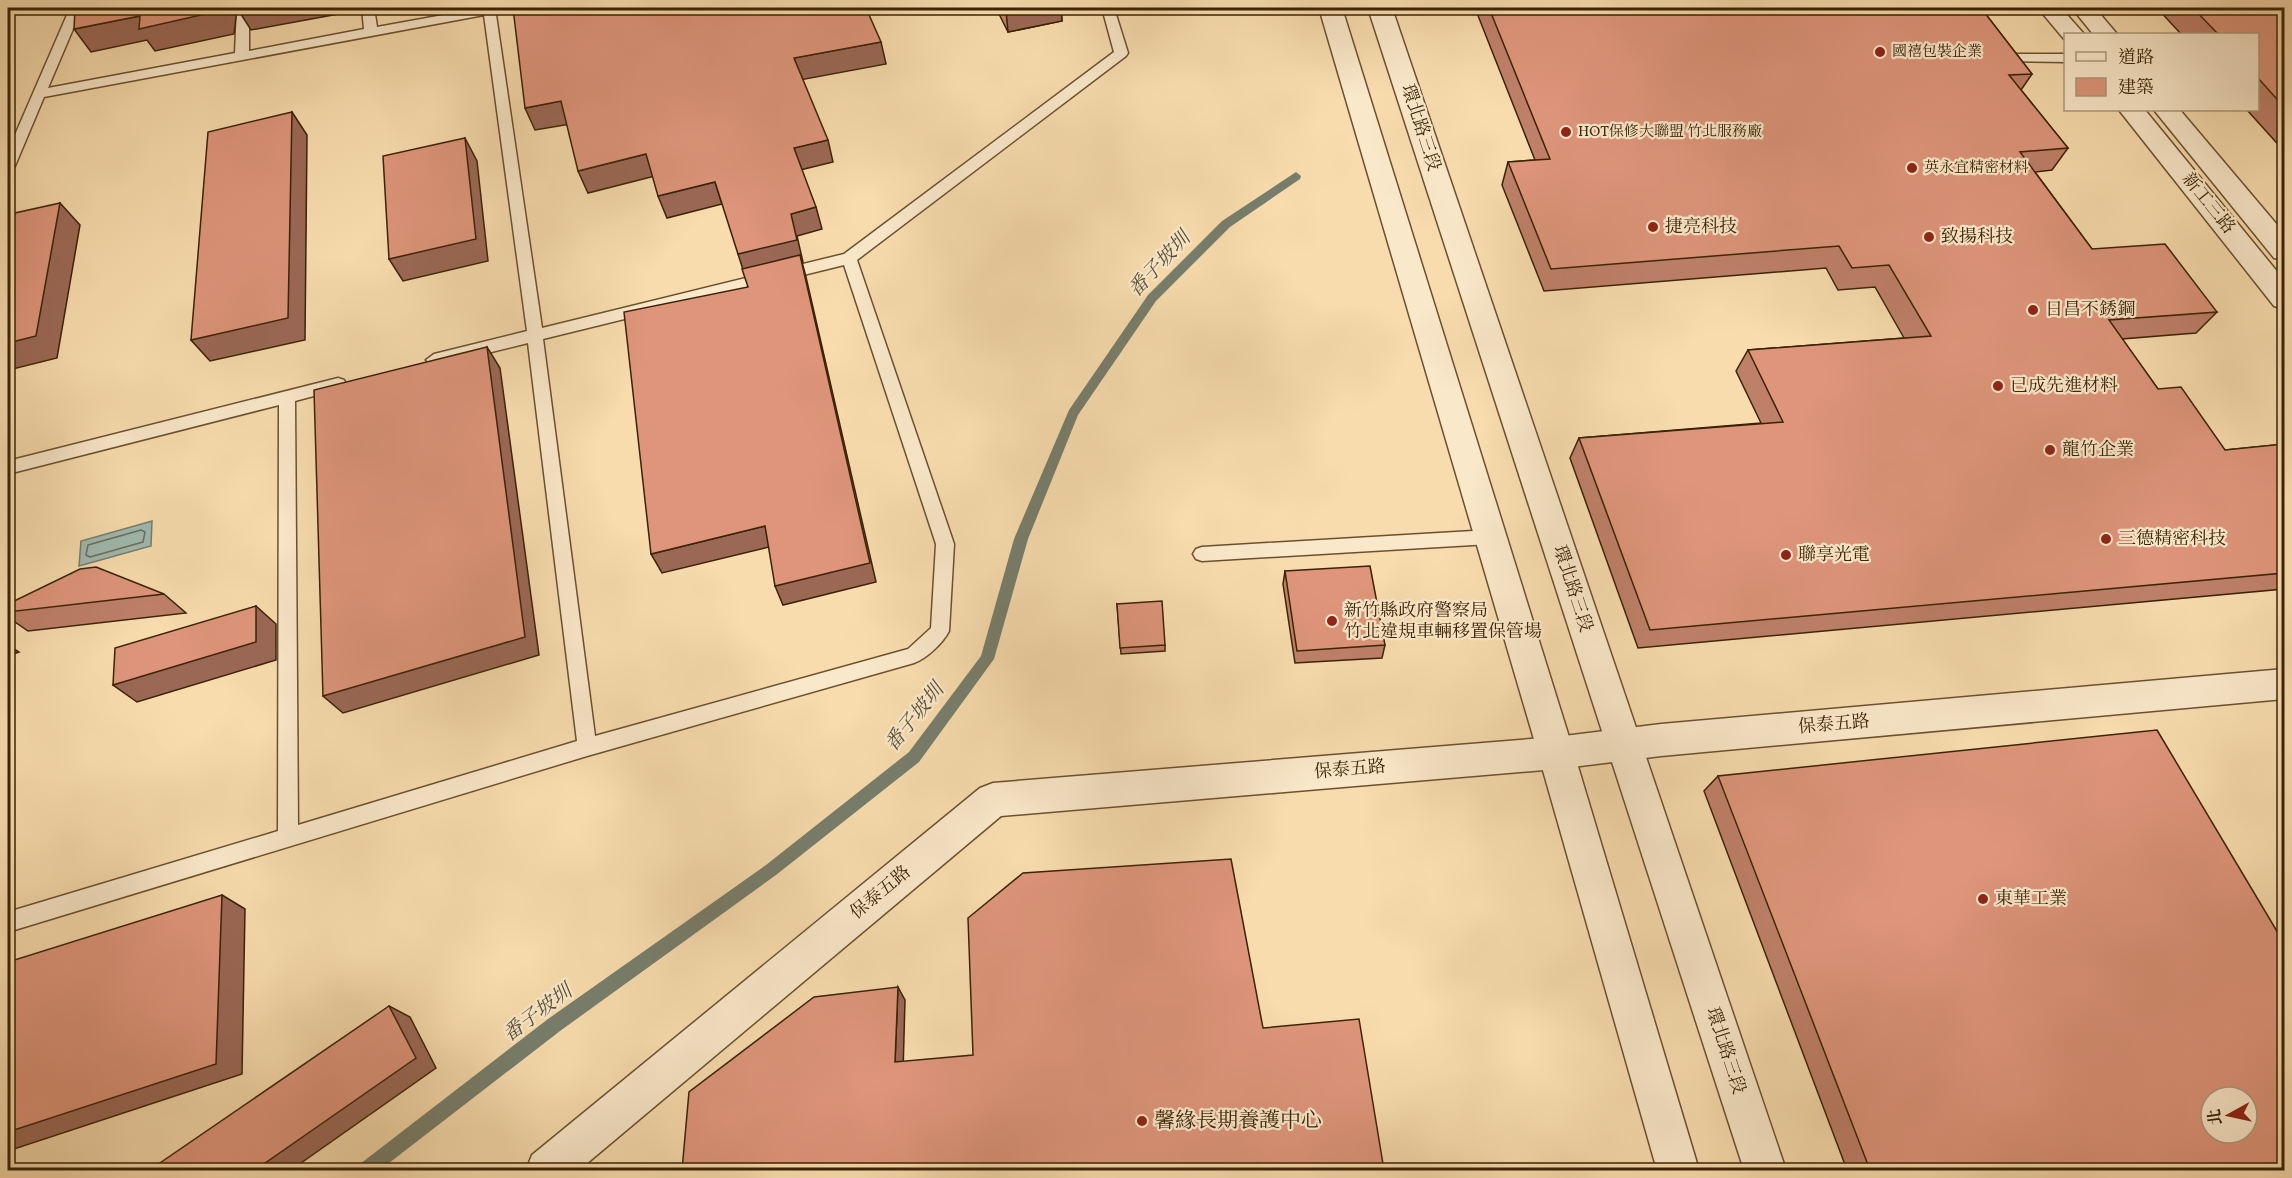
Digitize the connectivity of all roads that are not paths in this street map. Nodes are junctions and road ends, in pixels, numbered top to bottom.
1 (76, 8) edge
2 (243, 8) edge
3 (368, 8) edge
4 (1108, 8) edge
5 (1330, 8) edge
6 (1380, 8) edge
7 (1972, 8) edge
8 (2049, 8) edge
9 (2083, 8) edge
10 (489, 9) edge
11 (371, 32) junction
12 (2071, 33) edge
13 (2104, 33) edge
14 (242, 56) junction
15 (2064, 58) edge
16 (39, 94) junction
17 (2133, 111) edge
18 (2168, 111) edge
19 (2197, 146) junction
20 (2163, 149) junction
21 (8, 166) edge
22 (2232, 189) junction
23 (2199, 193) junction
24 (2284, 251) edge
25 (849, 258) junction
26 (2284, 299) edge
27 (535, 334) junction
28 (422, 363) edge
29 (355, 380) edge
30 (287, 397) junction
31 (8, 467) edge
32 (1490, 537) junction
33 (1202, 554) dead end
34 (2284, 684) edge
35 (1622, 744) junction
36 (587, 747) junction
37 (1556, 753) junction
38 (288, 836) junction
39 (8, 922) edge
40 (547, 1170) edge
41 (1678, 1170) edge
42 (1765, 1170) edge

1 - 16 lane
2 - 14 lane
3 - 11 lane
4 - 25 lane
5 - 32 street
6 - 35 street, 環北路三段
7 - 15 lane
8 - 12 street
9 - 13 street
10 - 11 lane
10 - 27 lane
11 - 14 lane
14 - 16 lane
16 - 21 lane
17 - 20 street, 新工三路
18 - 19 street, 新工三路
19 - 20 street
19 - 22 street, 新工三路
20 - 23 street, 新工三路
22 - 23 street
22 - 24 street, 新工三路
23 - 26 street, 新工三路
25 - 27 lane
25 - 36 lane
27 - 28 lane
27 - 36 lane
29 - 30 lane
30 - 31 lane
30 - 38 lane
32 - 33 lane
32 - 37 street
34 - 35 street, 保泰五路
35 - 37 street, 保泰五路
35 - 42 street, 環北路三段
36 - 38 lane
37 - 40 street, 保泰五路
37 - 41 street
38 - 39 lane

